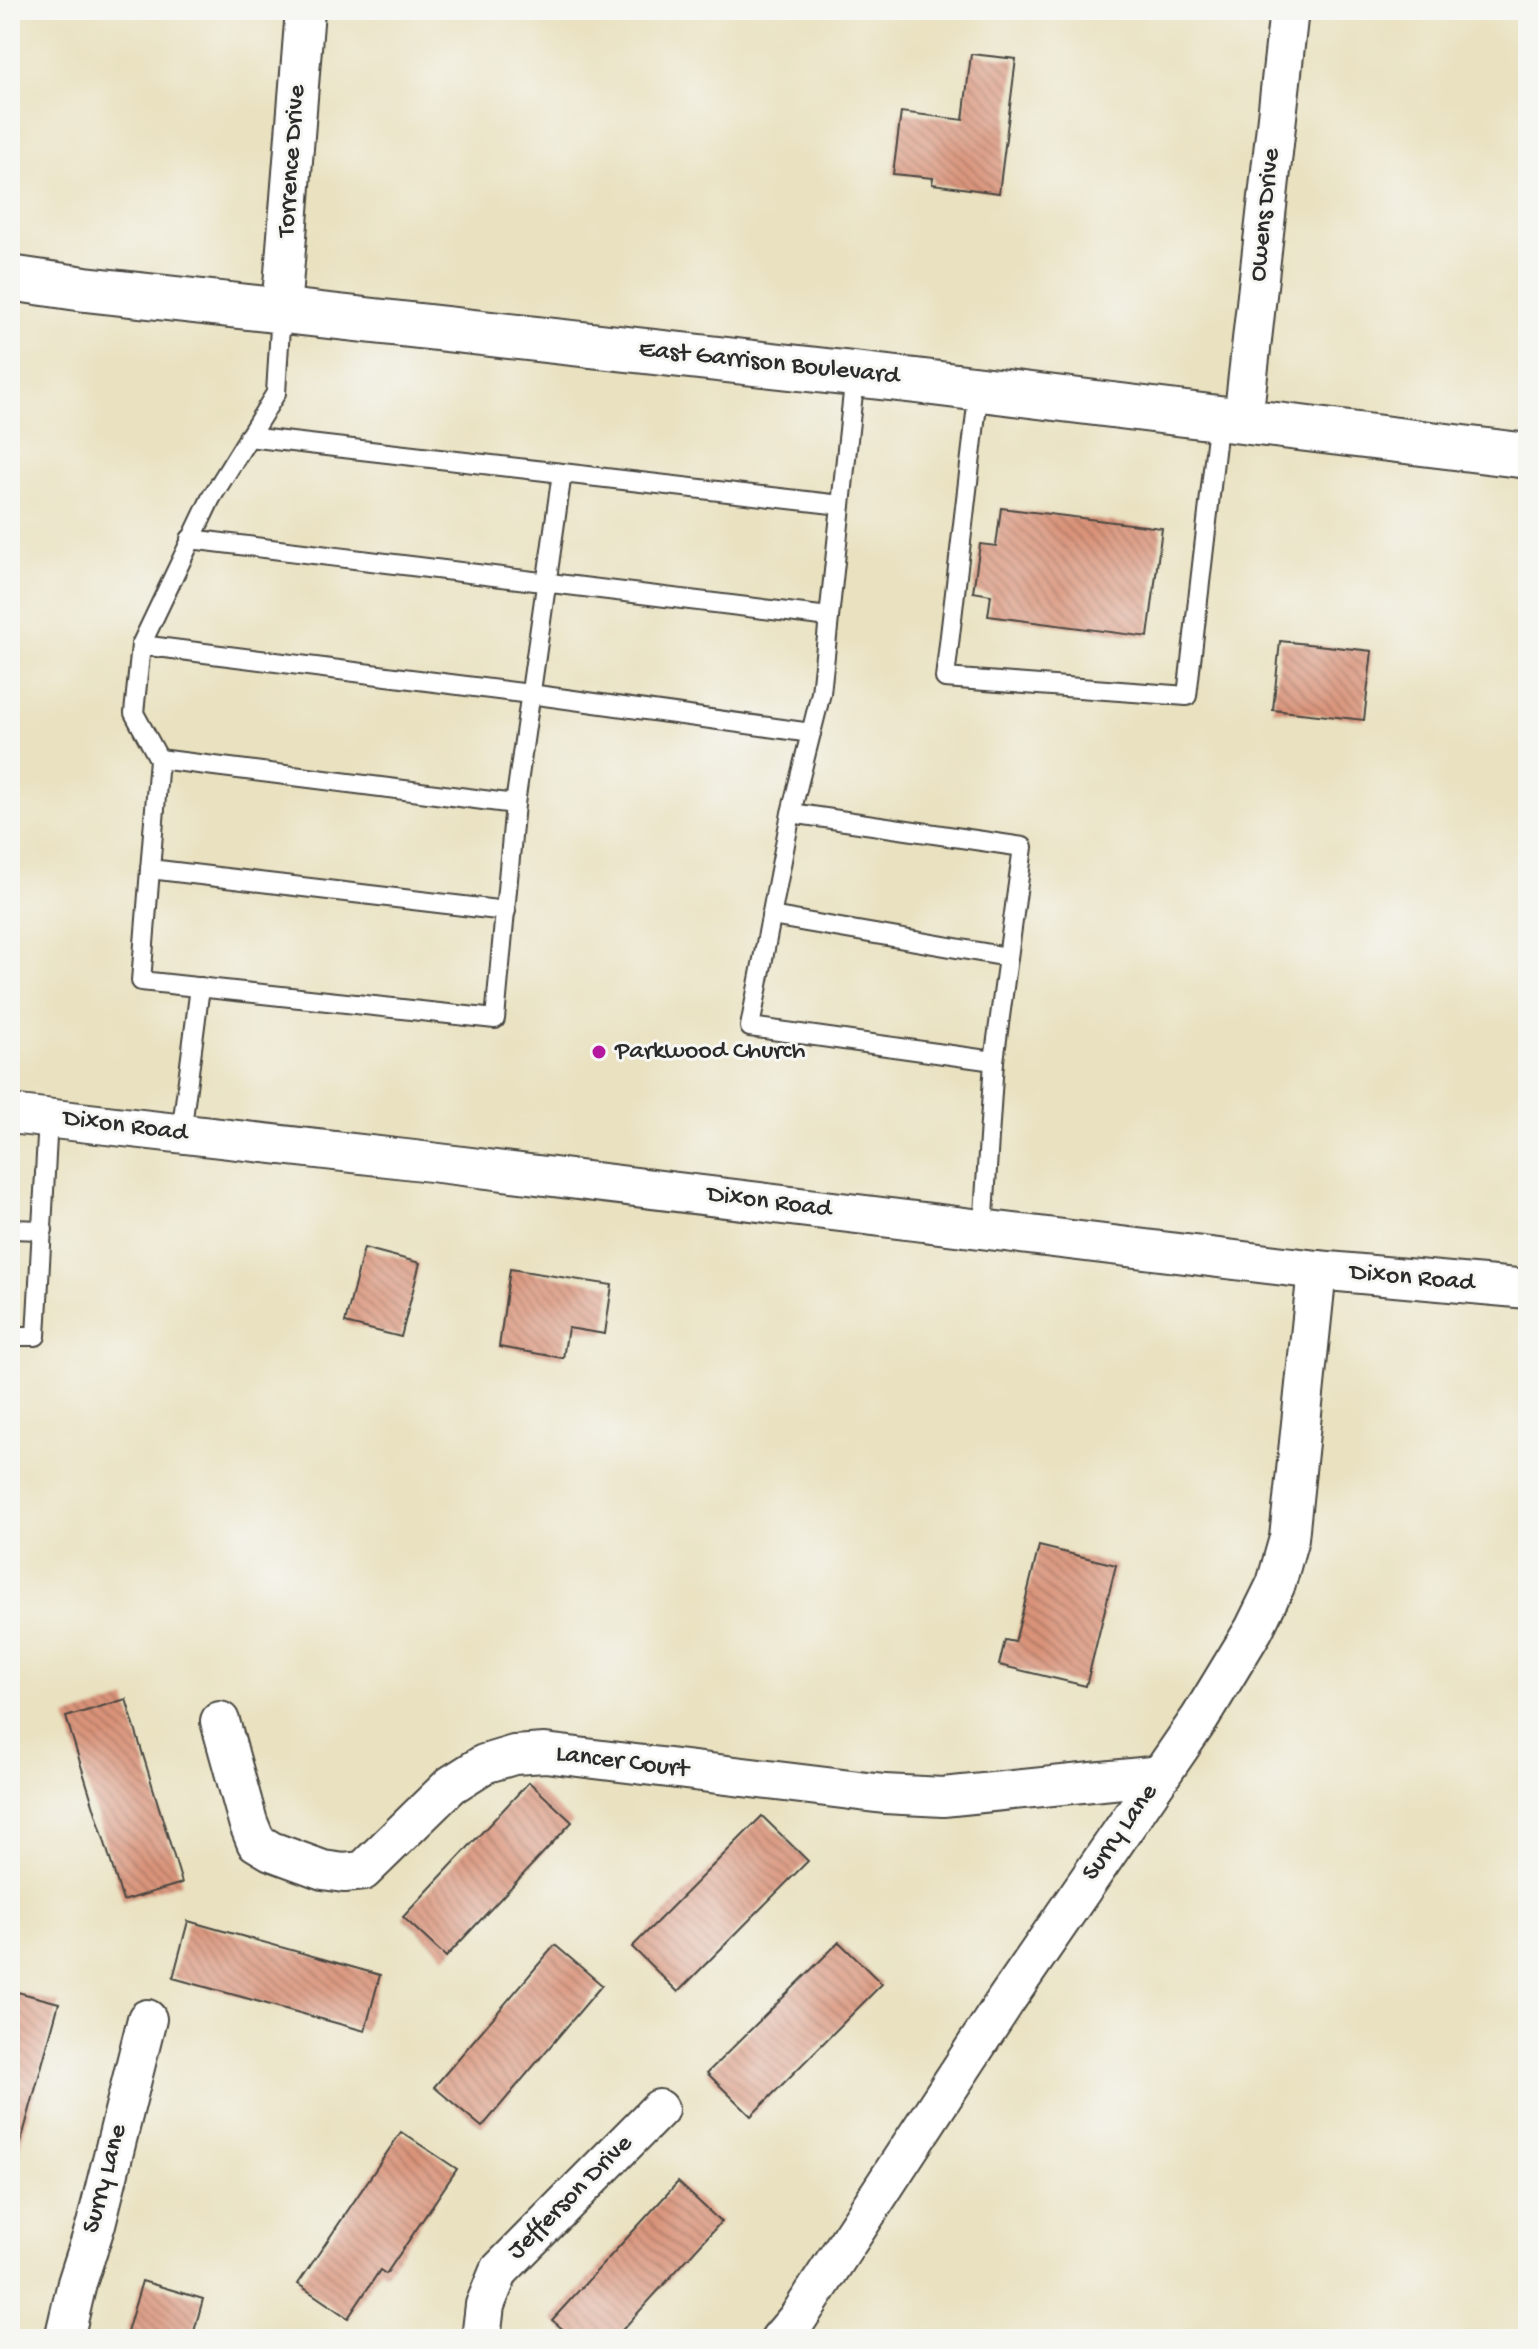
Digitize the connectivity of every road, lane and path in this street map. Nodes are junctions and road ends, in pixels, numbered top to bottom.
1 (305, 10) edge
2 (1289, 10) edge
3 (10, 278) edge
4 (281, 311) junction
5 (855, 374) junction
6 (979, 388) junction
7 (1231, 419) junction
8 (248, 437) junction
9 (1528, 456) edge
10 (562, 473) junction
11 (841, 505) junction
12 (190, 539) junction
13 (547, 582) junction
14 (829, 617) junction
15 (141, 645) junction
16 (530, 694) junction
17 (811, 733) junction
18 (159, 759) junction
19 (515, 804) junction
20 (791, 813) junction
21 (150, 869) junction
22 (506, 911) junction
23 (771, 916) junction
24 (1008, 957) junction
25 (200, 987) junction
26 (994, 1061) junction
27 (10, 1114) edge
28 (48, 1119) junction
29 (181, 1134) junction
30 (10, 1229) edge
31 (43, 1230) junction
32 (983, 1230) junction
33 (1317, 1270) junction
34 (1528, 1289) edge
35 (10, 1336) edge
36 (220, 1721) dead end
37 (1161, 1775) junction
38 (147, 2019) dead end
39 (659, 2109) dead end
40 (64, 2339) edge
41 (481, 2339) edge
42 (780, 2339) edge

1 - 4 street, Torrence Drive
2 - 7 street, Owens Drive
3 - 4 main road, East Garrison Boulevard
4 - 5 main road, East Garrison Boulevard
4 - 8 lane
5 - 6 main road, East Garrison Boulevard
5 - 11 lane
6 - 7 main road, East Garrison Boulevard
6 - 7 lane
7 - 9 main road, East Garrison Boulevard
8 - 10 lane
8 - 12 lane
10 - 11 lane
10 - 13 lane
11 - 14 lane
12 - 13 lane
12 - 15 lane
13 - 14 lane
13 - 16 lane
14 - 17 lane
15 - 16 lane
15 - 18 lane
16 - 17 lane
16 - 19 lane
17 - 20 lane
18 - 19 lane
18 - 21 lane
19 - 22 lane
20 - 23 lane
20 - 24 lane
21 - 22 lane
21 - 25 lane
22 - 25 lane
23 - 24 lane
23 - 26 lane
24 - 26 lane
25 - 29 lane
26 - 32 lane
27 - 28 street, Dixon Road
28 - 29 street, Dixon Road
28 - 31 lane
29 - 32 street, Dixon Road
30 - 31 lane
31 - 35 lane
32 - 33 street, Dixon Road
33 - 34 street, Dixon Road
33 - 37 street, Surry Lane
36 - 37 street, Lancer Court
37 - 42 street, Surry Lane
38 - 40 street, Surry Lane
39 - 41 street, Jefferson Drive

